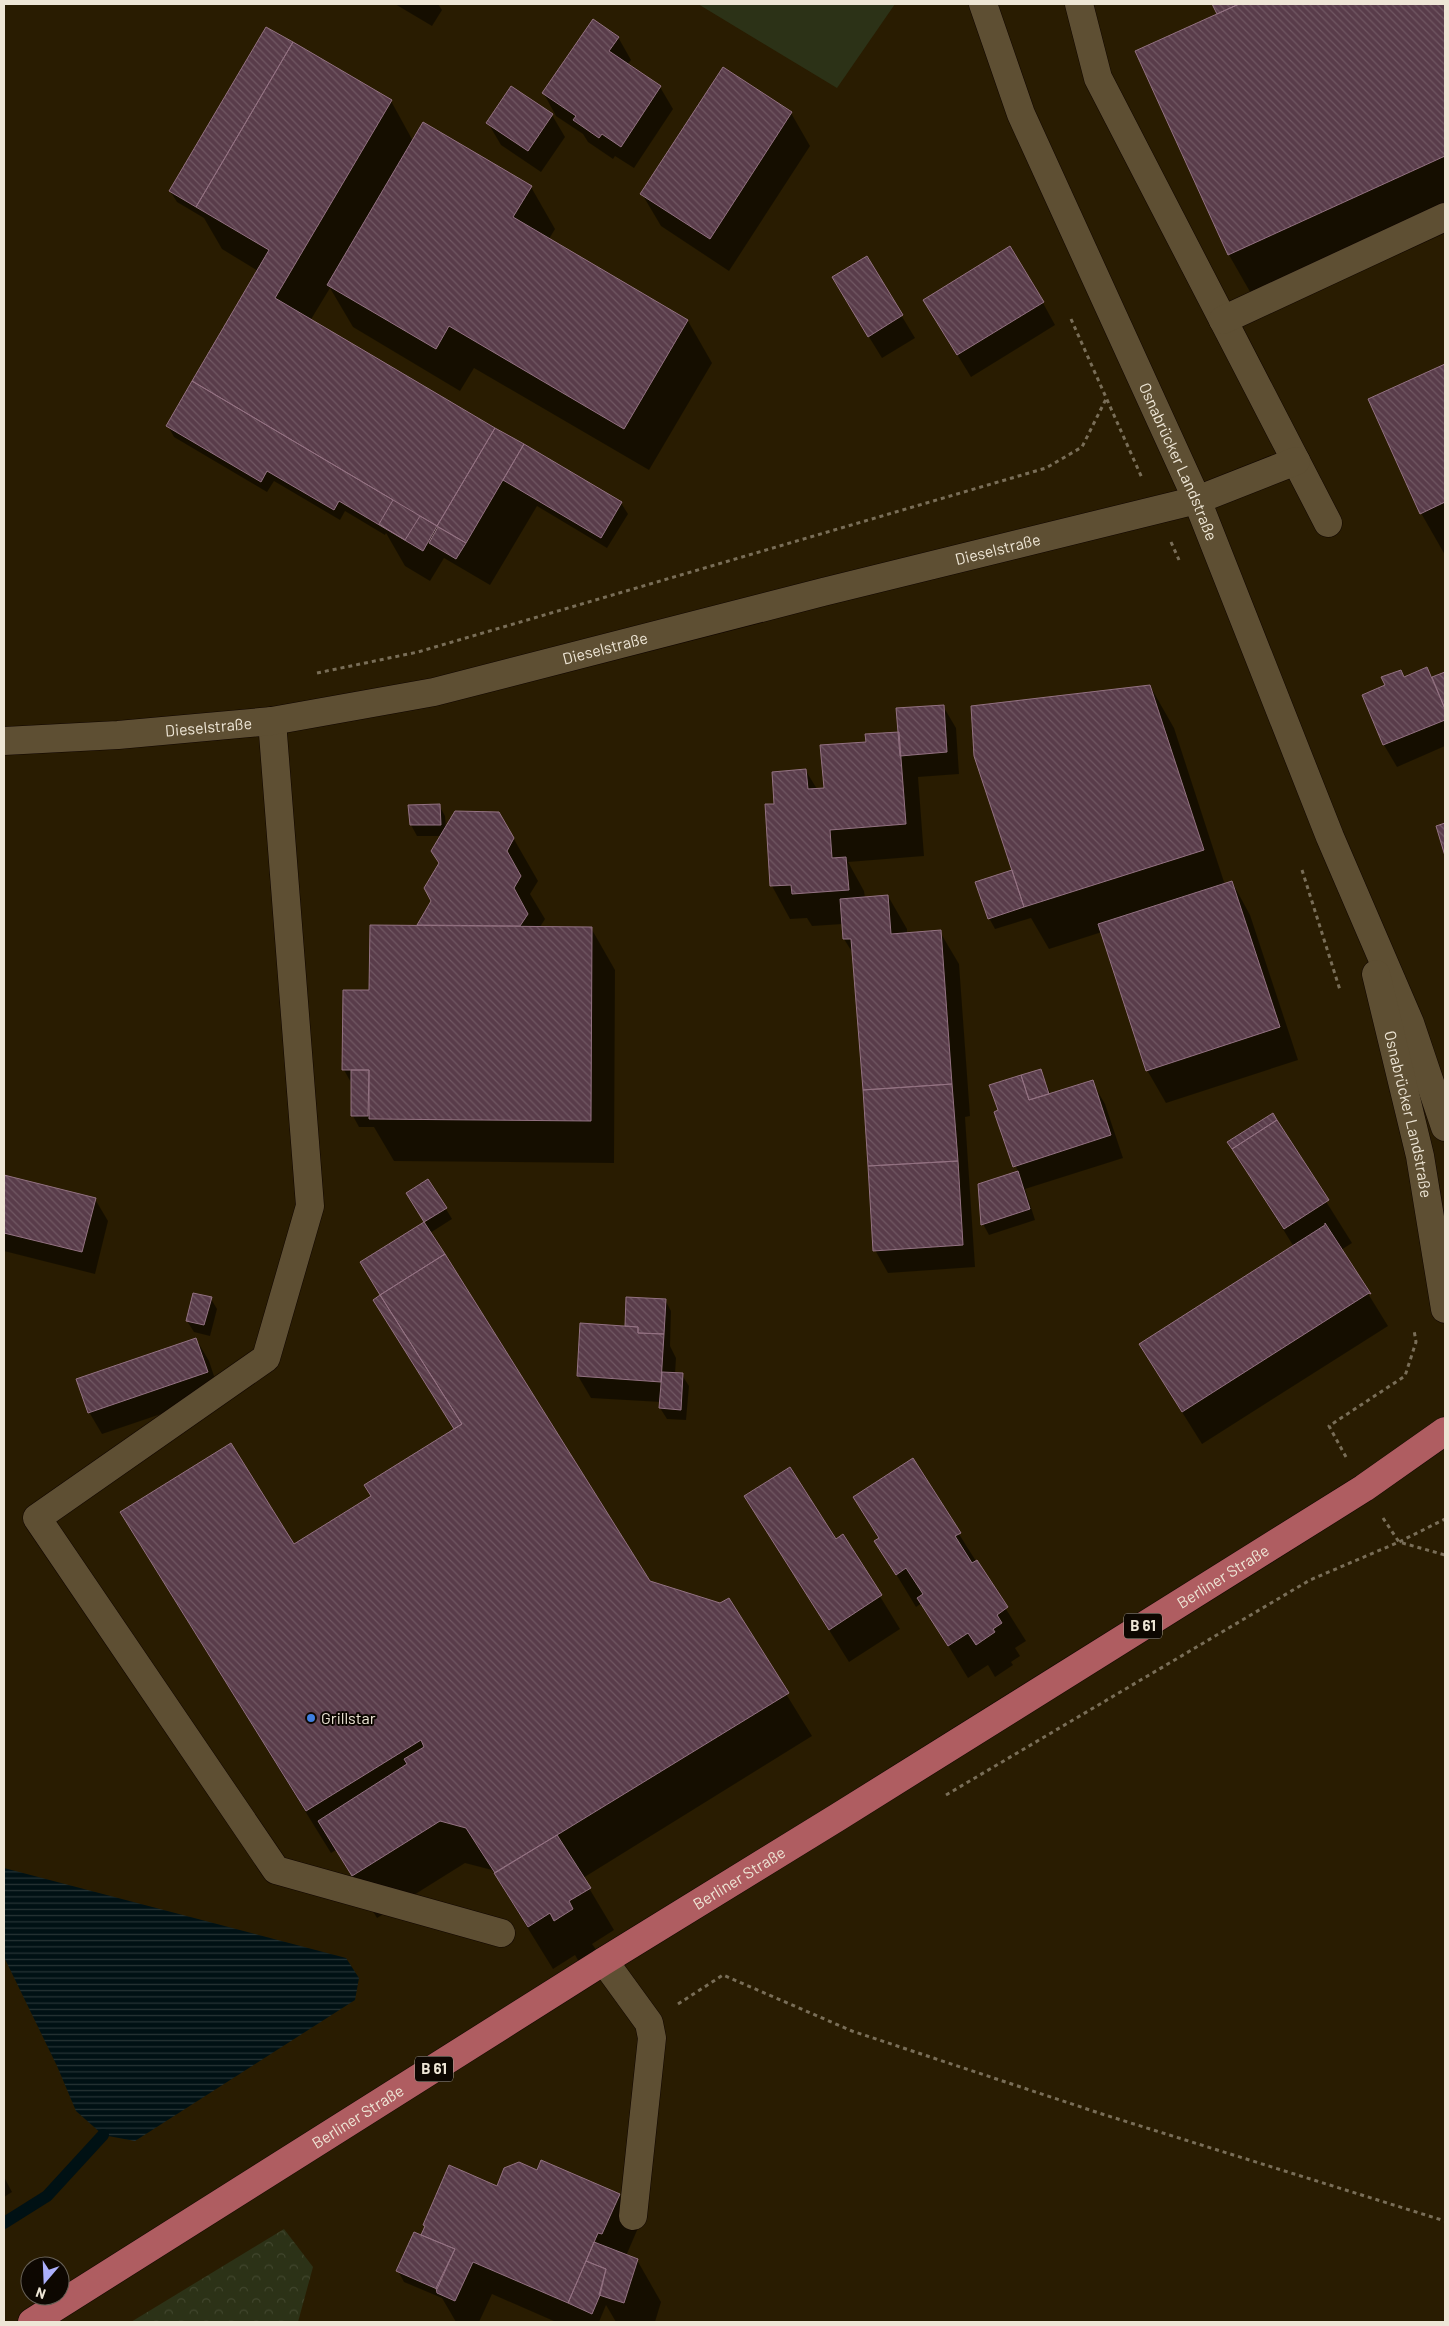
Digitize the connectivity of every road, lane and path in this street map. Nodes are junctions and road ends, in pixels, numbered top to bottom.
1 (983, 4) edge
2 (1079, 4) edge
3 (1445, 217) edge
4 (1068, 310) dead end
5 (1223, 320) junction
6 (1106, 399) junction
7 (1296, 461) junction
8 (1197, 500) junction
9 (1157, 510) junction
10 (1328, 523) dead end
11 (1180, 563) dead end
12 (311, 675) dead end
13 (272, 721) junction
14 (4, 741) edge
15 (1302, 869) dead end
16 (1365, 922) junction
17 (1342, 998) dead end
18 (1445, 1127) edge
19 (1445, 1309) edge
20 (1413, 1322) dead end
21 (1445, 1431) edge
22 (1364, 1488) junction
23 (1445, 1519) edge
24 (1399, 1542) junction
25 (1445, 1555) edge
26 (941, 1798) dead end
27 (501, 1933) dead end
28 (604, 1961) junction
29 (649, 2022) junction
30 (633, 2216) dead end
31 (1445, 2221) edge
32 (32, 2322) edge

1 - 8 street, Osnabrücker Landstraße
2 - 5 street
3 - 5 street
4 - 6 path
5 - 7 street
6 - 9 path
6 - 12 path
7 - 8 street, Dieselstraße
7 - 10 street
8 - 9 street, Dieselstraße
8 - 16 street, Osnabrücker Landstraße
9 - 11 path
9 - 13 street, Dieselstraße
13 - 14 street, Dieselstraße
13 - 27 street
15 - 17 path
16 - 18 street, Osnabrücker Landstraße
16 - 19 street, Osnabrücker Landstraße
20 - 22 path
21 - 22 main road, Berliner Straße / B 61
22 - 24 path
22 - 28 main road, Berliner Straße / B 61
23 - 24 path
24 - 25 path
24 - 26 path
28 - 29 street
28 - 32 main road, Berliner Straße / B 61
29 - 30 street
29 - 31 path

